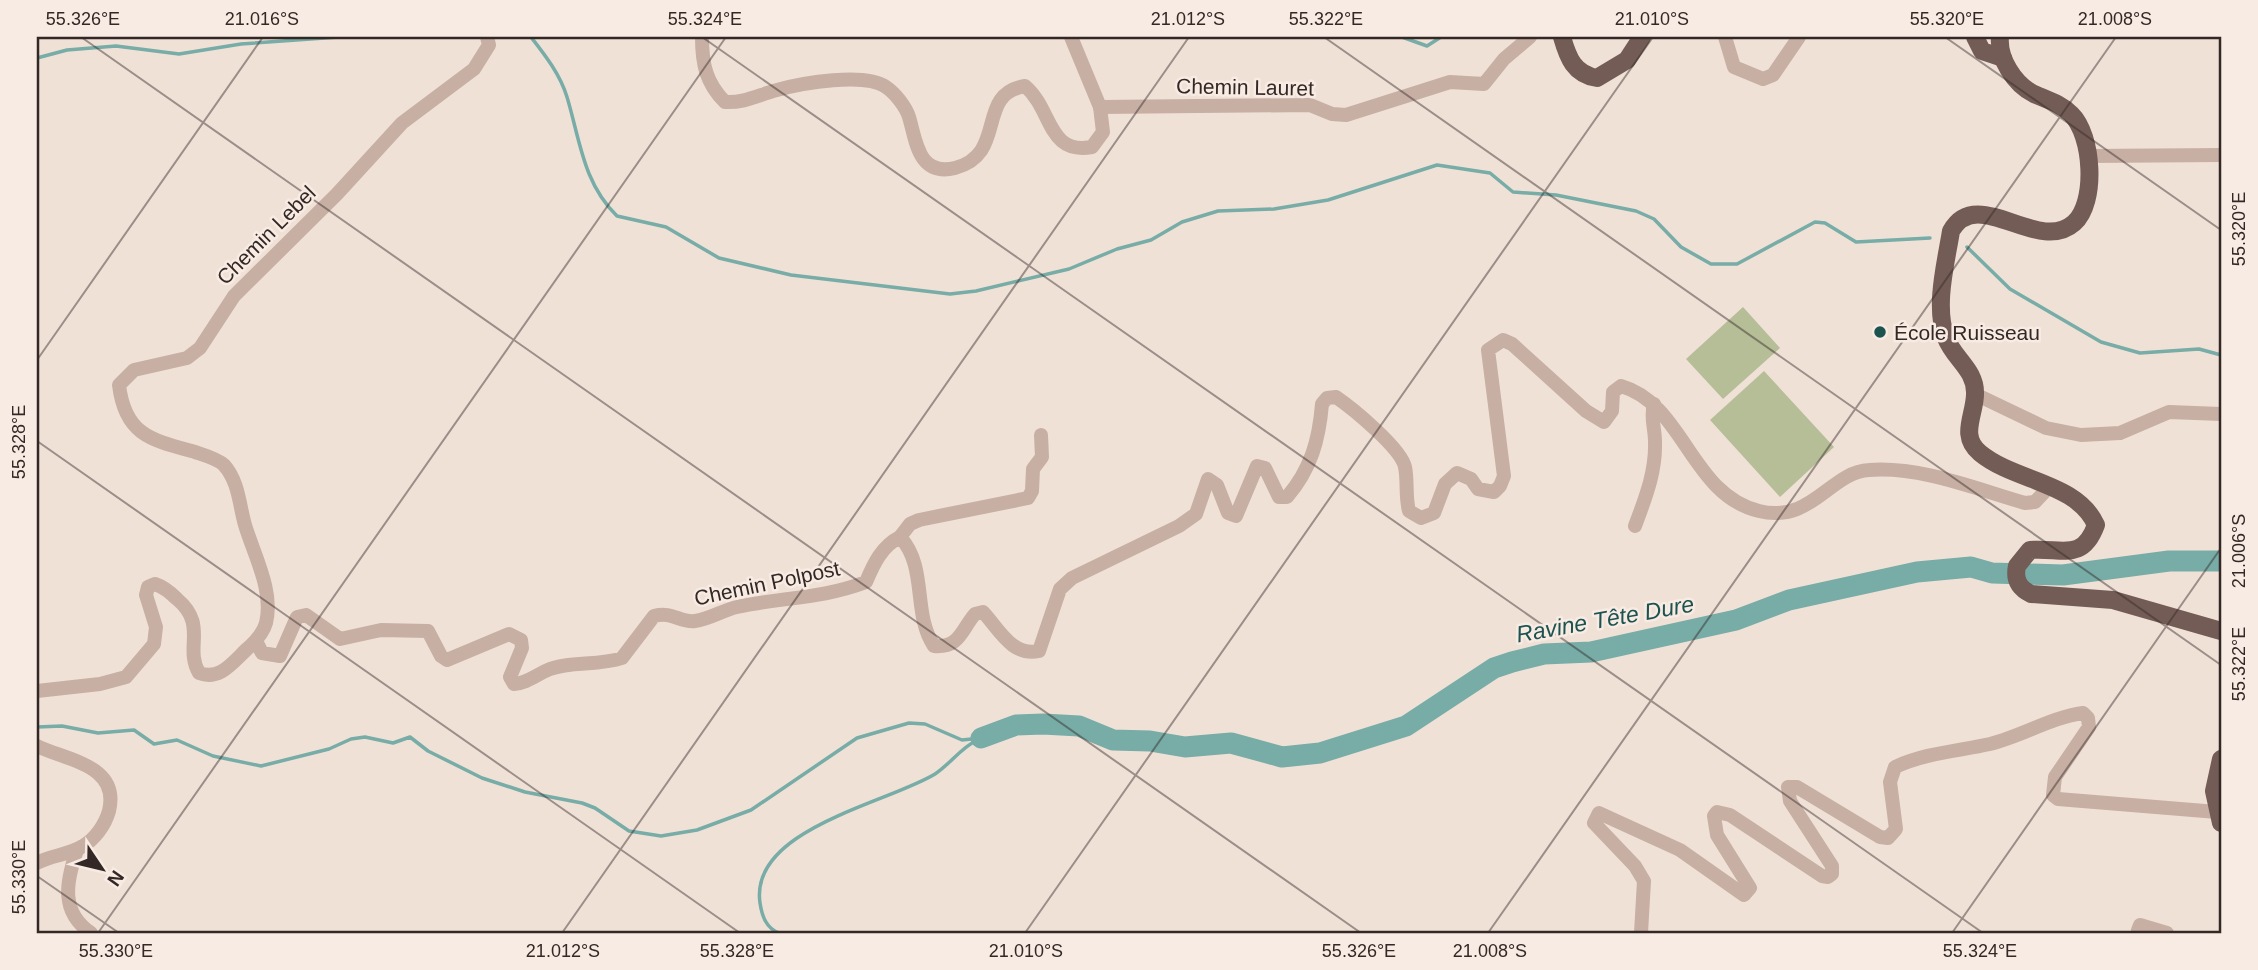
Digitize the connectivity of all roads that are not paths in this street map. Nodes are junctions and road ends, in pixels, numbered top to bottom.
1 (487, 37) edge
2 (702, 37) edge
3 (1071, 37) edge
4 (1530, 37) edge
5 (1562, 37) edge
6 (1642, 37) edge
7 (1725, 37) edge
8 (1798, 37) edge
9 (1975, 37) edge
10 (2000, 37) edge
11 (2003, 58) junction
12 (1100, 107) junction
13 (2221, 155) edge
14 (2088, 156) junction
15 (1975, 394) junction
16 (1654, 404) junction
17 (2221, 414) edge
18 (1041, 435) dead end
19 (2049, 487) junction
20 (1635, 526) dead end
21 (900, 537) junction
22 (2221, 631) edge
23 (257, 641) junction
24 (37, 691) edge
25 (37, 746) edge
26 (2221, 759) edge
27 (2219, 818) edge
28 (77, 850) junction
29 (37, 863) edge
30 (91, 933) edge
31 (1641, 933) edge
32 (2141, 933) edge
33 (2166, 933) edge

1 - 23 street, Chemin Lebel
2 - 12 street
3 - 12 street
4 - 12 street, Chemin Lauret
5 - 6 main road
7 - 8 street
9 - 11 main road
10 - 11 main road
11 - 14 main road
13 - 14 street
14 - 15 main road
15 - 17 street
15 - 19 main road
16 - 19 street
16 - 20 street
16 - 21 street
18 - 21 street
19 - 22 main road
21 - 23 street, Chemin Polpost
23 - 24 street
25 - 28 street
26 - 27 main road
27 - 31 street
28 - 29 street
28 - 30 street
32 - 33 street

